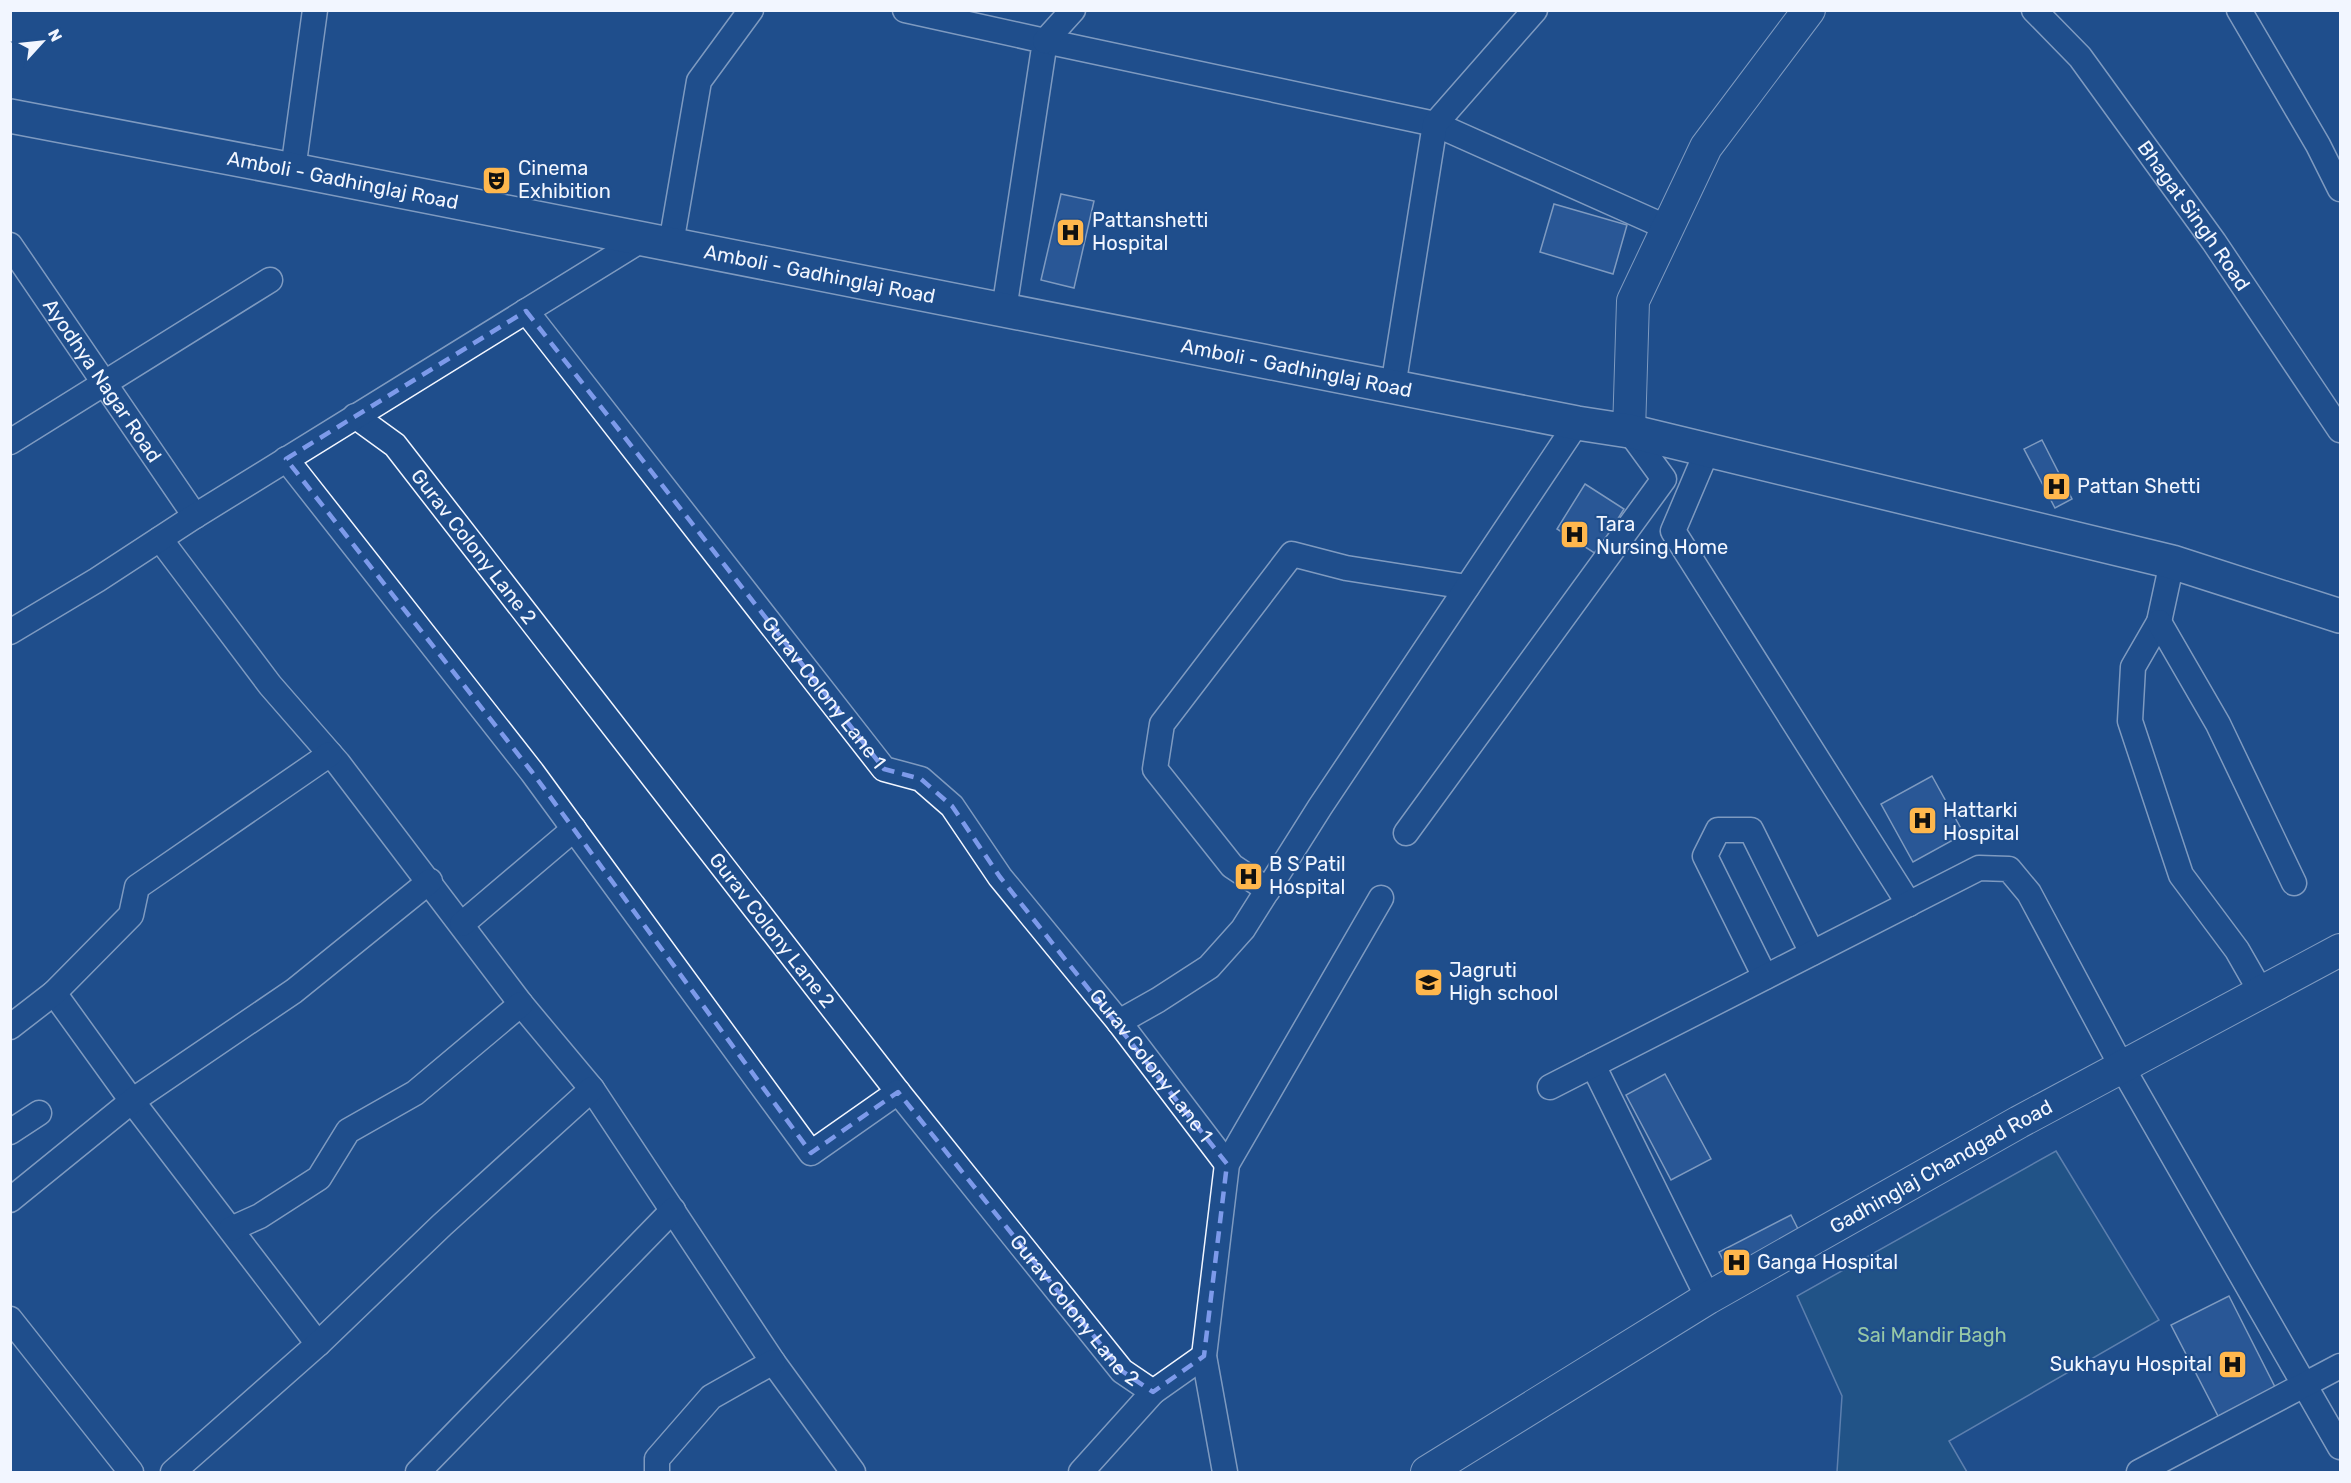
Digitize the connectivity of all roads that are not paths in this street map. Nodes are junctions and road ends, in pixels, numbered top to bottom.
1 (315, 10) edge
2 (751, 10) edge
3 (905, 10) edge
4 (1073, 10) edge
5 (1535, 10) edge
6 (1809, 10) edge
7 (2034, 10) edge
8 (2239, 10) edge
9 (1045, 41) junction
10 (10, 116) edge
11 (1436, 124) junction
12 (293, 170) junction
13 (2340, 189) edge
14 (1668, 228) junction
15 (657, 241) junction
16 (10, 245) edge
17 (270, 280) dead end
18 (1004, 310) junction
19 (526, 311) junction
20 (104, 383) junction
21 (1394, 387) junction
22 (355, 416) junction
23 (1577, 423) junction
24 (2340, 430) edge
25 (1629, 431) junction
26 (10, 442) edge
27 (1707, 451) junction
28 (286, 459) junction
29 (195, 516) junction
30 (160, 539) junction
31 (2172, 562) junction
32 (1467, 587) junction
33 (2340, 616) edge
34 (2159, 622) junction
35 (10, 632) edge
36 (330, 754) junction
37 (574, 829) junction
38 (1406, 833) dead end
39 (430, 881) junction
40 (2294, 883) dead end
41 (1268, 890) junction
42 (1381, 898) dead end
43 (1908, 904) junction
44 (462, 924) junction
45 (2340, 950) edge
46 (1812, 953) junction
47 (1765, 977) junction
48 (2261, 992) junction
49 (54, 993) junction
50 (521, 1004) junction
51 (1119, 1022) junction
52 (10, 1027) edge
53 (1593, 1065) junction
54 (2122, 1067) junction
55 (1550, 1087) dead end
56 (592, 1089) junction
57 (898, 1092) junction
58 (132, 1101) junction
59 (39, 1113) dead end
60 (10, 1132) edge
61 (1227, 1164) junction
62 (10, 1200) edge
63 (673, 1210) junction
64 (231, 1230) junction
65 (1708, 1298) junction
66 (10, 1319) edge
67 (318, 1344) junction
68 (1204, 1356) junction
69 (773, 1362) junction
70 (2340, 1366) edge
71 (2305, 1384) junction
72 (1153, 1392) junction
73 (2340, 1447) edge
74 (131, 1473) edge
75 (172, 1473) edge
76 (418, 1473) edge
77 (657, 1473) edge
78 (853, 1473) edge
79 (1081, 1473) edge
80 (1225, 1473) edge
81 (1427, 1473) edge
82 (2139, 1473) edge

1 - 12 street
2 - 15 street
3 - 9 street
4 - 9 street
5 - 11 street
6 - 14 main road
7 - 24 street, Bhagat Singh Road
8 - 13 street
9 - 11 street
9 - 18 street
10 - 12 highway, Amboli - Gadhinglaj Road
11 - 14 street
11 - 21 street
12 - 15 highway, Amboli - Gadhinglaj Road
14 - 25 main road
15 - 18 highway, Amboli - Gadhinglaj Road
15 - 19 street
16 - 20 street, Ayodhya Nagar Road
17 - 20 street
18 - 21 highway, Amboli - Gadhinglaj Road
19 - 22 street
19 - 51 street, Gurav Colony Lane 1
20 - 26 street
20 - 29 street, Ayodhya Nagar Road
21 - 23 highway, Amboli - Gadhinglaj Road
22 - 28 street
22 - 57 street, Gurav Colony Lane 2
23 - 25 highway, Amboli - Gadhinglaj Road
23 - 32 street
25 - 27 highway, Amboli - Gadhinglaj Road
25 - 38 street
27 - 31 highway, Amboli - Gadhinglaj Road
27 - 43 street
28 - 29 street
28 - 37 street
29 - 30 street
30 - 35 street
30 - 36 street
31 - 33 highway, Amboli - Gadhinglaj Road
31 - 34 street
32 - 41 street
32 - 41 street
34 - 40 street
34 - 48 street
36 - 39 street
36 - 49 street
37 - 44 street
37 - 57 street
39 - 44 street
39 - 58 street
41 - 51 street
42 - 61 street
43 - 46 street
43 - 54 street
44 - 50 street
45 - 48 main road, Gadhinglaj Chandgad Road
46 - 47 street
46 - 47 street
47 - 53 street
48 - 54 main road, Gadhinglaj Chandgad Road
49 - 52 street
49 - 58 street
50 - 56 street
50 - 64 street
51 - 61 street, Gurav Colony Lane 1
53 - 55 street
53 - 65 street
54 - 65 main road, Gadhinglaj Chandgad Road
54 - 71 street
56 - 63 street
56 - 67 street
57 - 72 street, Gurav Colony Lane 2
58 - 62 street
58 - 64 street
59 - 60 street
61 - 68 street
63 - 69 street
63 - 76 street
64 - 67 street
65 - 81 main road, Gadhinglaj Chandgad Road
66 - 74 street
67 - 75 street
68 - 72 street, Gurav Colony Lane 2
68 - 80 street
69 - 77 street
69 - 78 street
70 - 71 street
71 - 73 street
71 - 82 street
72 - 79 street

